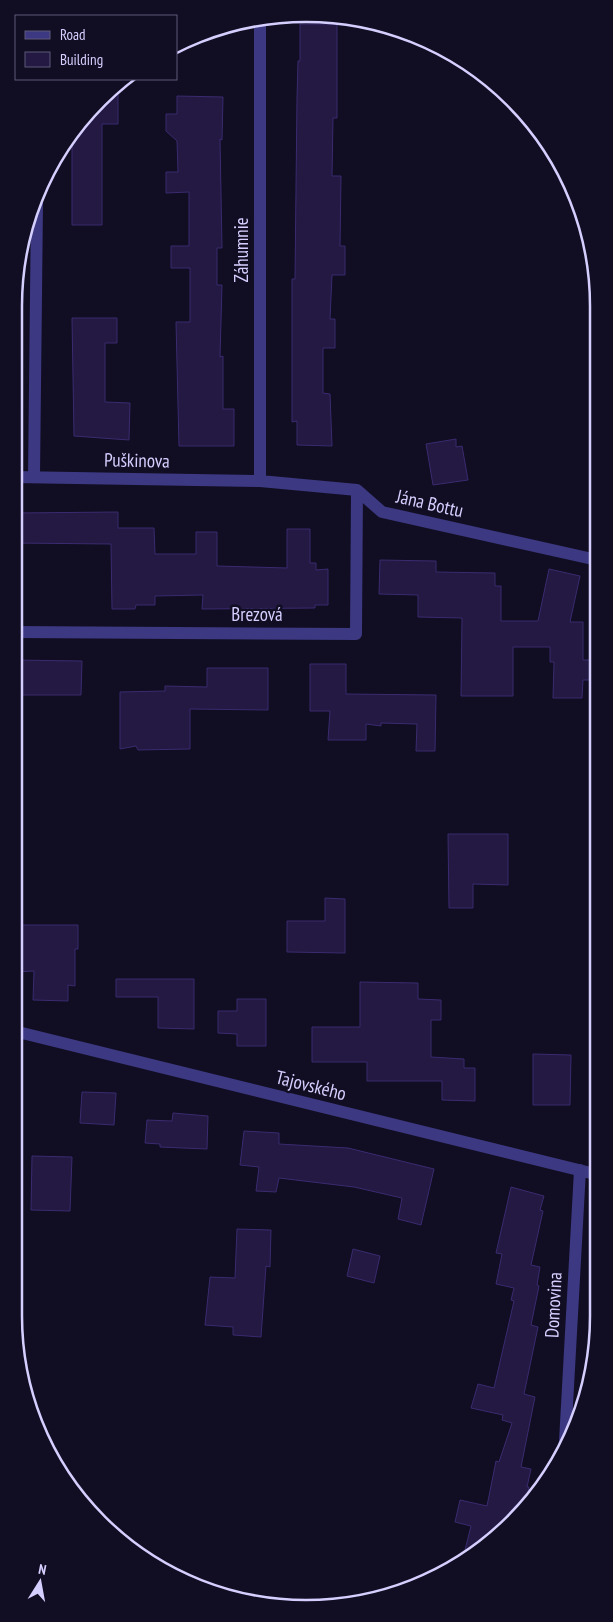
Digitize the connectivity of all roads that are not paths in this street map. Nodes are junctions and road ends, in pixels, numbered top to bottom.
1 (260, 26) edge
2 (37, 218) edge
3 (22, 477) edge
4 (34, 478) junction
5 (260, 481) junction
6 (357, 490) junction
7 (590, 558) edge
8 (22, 632) edge
9 (22, 1033) edge
10 (580, 1170) junction
11 (590, 1173) edge
12 (566, 1431) edge

1 - 5 street, Záhumnie
2 - 4 street
3 - 4 street, Puškinova
4 - 5 street, Puškinova
5 - 6 street
6 - 7 street, Jána Bottu
6 - 8 street, Brezová
9 - 10 street, Tajovského
10 - 11 street, Tajovského
10 - 12 street, Domovina

